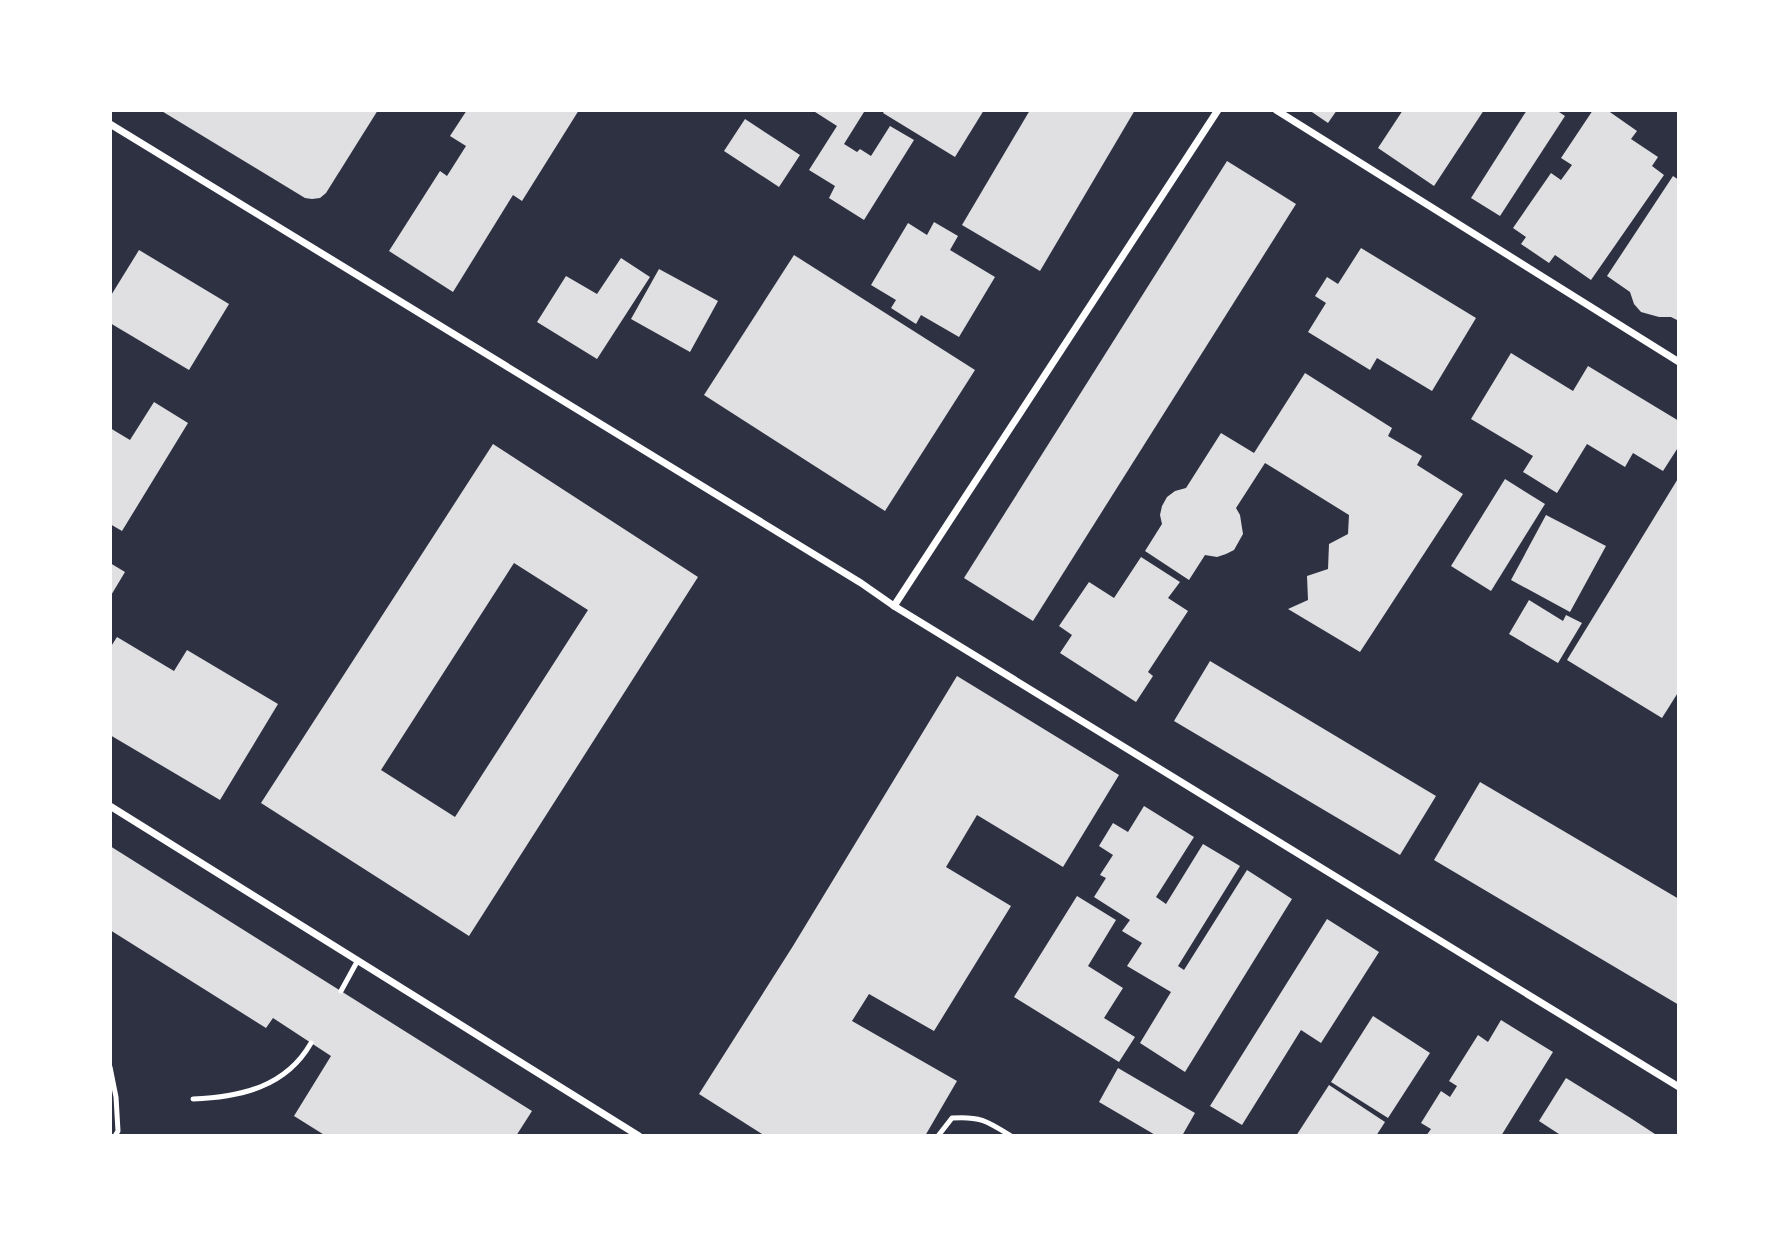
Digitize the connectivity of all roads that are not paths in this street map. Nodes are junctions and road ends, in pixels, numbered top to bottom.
1 (1218, 110) edge
2 (1276, 110) edge
3 (110, 124) edge
4 (1679, 362) edge
5 (894, 606) junction
6 (110, 806) edge
7 (358, 960) junction
8 (341, 991) dead end
9 (311, 1043) dead end
10 (110, 1067) edge
11 (1679, 1087) edge
12 (193, 1099) dead end
13 (115, 1136) edge
14 (639, 1136) edge
15 (938, 1136) edge
16 (1011, 1136) edge

1 - 5 street
2 - 4 street
3 - 5 street
5 - 11 street
6 - 7 street
7 - 8 lane
7 - 14 street
9 - 12 lane
10 - 13 lane
15 - 16 lane

